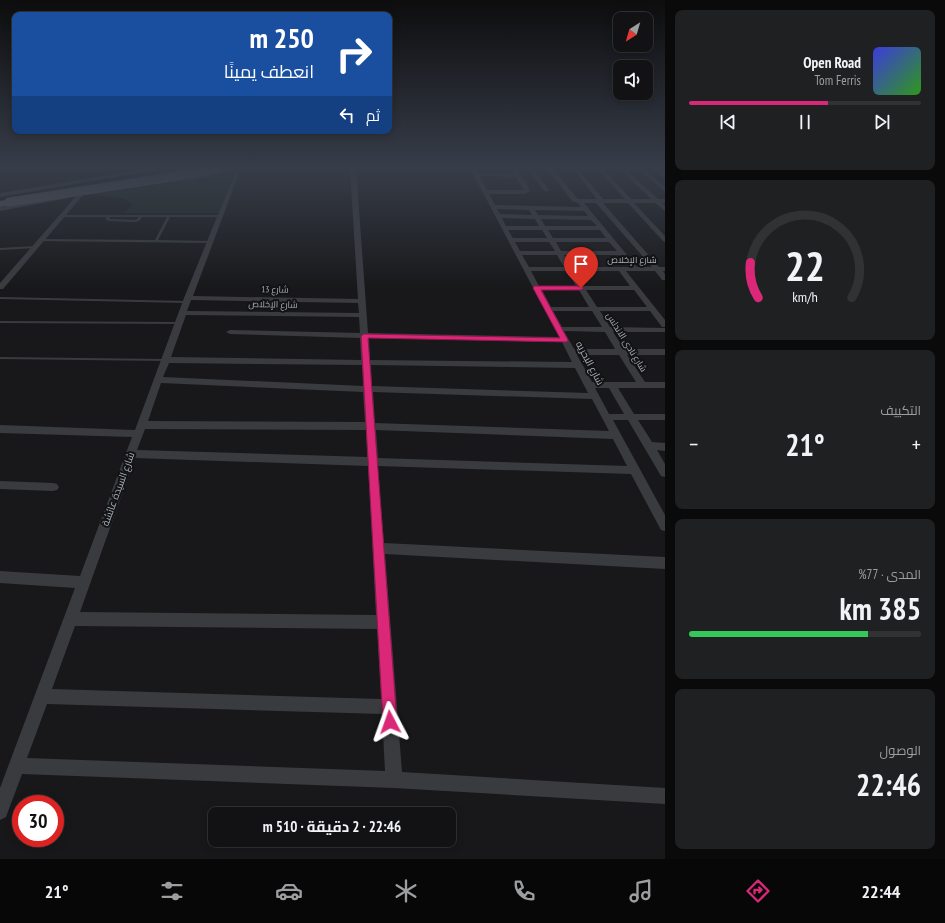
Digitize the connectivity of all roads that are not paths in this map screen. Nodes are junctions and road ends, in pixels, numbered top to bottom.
1 (68, 208) edge
2 (223, 208) edge
3 (356, 208) edge
4 (494, 208) edge
5 (531, 208) edge
6 (536, 208) edge
7 (606, 208) edge
8 (634, 208) edge
9 (585, 209) joint
10 (61, 216) junction
11 (169, 216) junction
12 (220, 216) junction
13 (498, 216) junction
14 (537, 217) junction
15 (592, 218) junction
16 (504, 228) junction
17 (544, 228) junction
18 (601, 228) junction
19 (41, 240) junction
20 (511, 240) junction
21 (551, 240) junction
22 (611, 240) junction
23 (665, 240) edge
24 (156, 242) junction
25 (210, 242) junction
26 (35, 247) junction
27 (0, 249) edge
28 (518, 253) junction
29 (559, 253) junction
30 (622, 253) junction
31 (526, 269) junction
32 (569, 269) junction
33 (621, 269) junction
34 (635, 269) junction
35 (661, 269) edge
36 (665, 278) edge
37 (0, 287) edge
38 (536, 288) junction
39 (581, 288) junction
40 (636, 288) junction
41 (0, 298) edge
42 (362, 301) junction
43 (184, 309) junction
44 (548, 309) junction
45 (594, 309) junction
46 (653, 310) junction
47 (363, 315) junction
48 (0, 322) edge
49 (665, 325) edge
50 (559, 329) junction
51 (607, 329) junction
52 (665, 330) edge
53 (230, 332) dead end
54 (364, 336) junction
55 (565, 340) junction
56 (571, 352) junction
57 (621, 352) junction
58 (665, 352) edge
59 (0, 358) edge
60 (165, 360) junction
61 (367, 362) junction
62 (578, 365) junction
63 (158, 380) junction
64 (589, 385) junction
65 (612, 385) junction
66 (642, 385) junction
67 (665, 385) edge
68 (368, 389) junction
69 (595, 396) junction
70 (606, 417) junction
71 (631, 417) junction
72 (665, 417) edge
73 (371, 426) junction
74 (0, 429) edge
75 (140, 429) junction
76 (616, 435) junction
77 (649, 446) junction
78 (665, 447) edge
79 (131, 454) junction
80 (373, 462) junction
81 (635, 470) junction
82 (665, 473) edge
83 (0, 485) edge
84 (53, 487) dead end
85 (665, 526) edge
86 (379, 548) junction
87 (665, 563) edge
88 (0, 577) edge
89 (84, 582) junction
90 (71, 619) junction
91 (384, 622) junction
92 (42, 696) junction
93 (389, 707) junction
94 (16, 766) junction
95 (394, 780) junction
96 (665, 796) edge
97 (0, 811) edge

1 - 10 street
2 - 12 street, شارع السيدة عائشة
3 - 42 street
4 - 13 street, شارع البحريه
5 - 14 street, شارع نادى الاندلس
6 - 9 street
7 - 35 street
8 - 23 street
9 - 15 street
10 - 11 lane
10 - 19 street
11 - 12 lane
11 - 24 lane
12 - 25 street, شارع السيدة عائشة
13 - 14 street
13 - 16 street, شارع البحريه
14 - 15 street
14 - 17 street, شارع نادى الاندلس
15 - 18 street
16 - 17 street
16 - 20 street, شارع البحريه
17 - 18 street
17 - 21 street, شارع نادى الاندلس
18 - 22 street
19 - 24 lane
19 - 26 street
20 - 21 street
20 - 28 street, شارع البحريه
21 - 22 street
21 - 29 street, شارع نادى الاندلس
22 - 30 street
24 - 25 lane
25 - 43 street, شارع السيدة عائشة
26 - 27 lane
26 - 37 street
28 - 29 street
28 - 31 street, شارع البحريه
29 - 30 street
29 - 32 street, شارع نادى الاندلس
30 - 34 street
31 - 32 street, شارع الإخلاص
31 - 38 street, شارع البحريه
32 - 33 street, شارع الإخلاص
32 - 39 street, شارع نادى الاندلس
33 - 34 street, شارع الإخلاص
33 - 40 street
34 - 35 street, شارع الإخلاص
35 - 36 street
38 - 39 street
38 - 44 street, شارع البحريه
39 - 40 street
39 - 45 street, شارع نادى الاندلس
40 - 46 street
41 - 43 lane
42 - 43 street, شارع 13
42 - 47 street
43 - 47 street, شارع الإخلاص
43 - 48 lane
43 - 60 street, شارع السيدة عائشة
44 - 45 street
44 - 50 street, شارع البحريه
45 - 46 street
45 - 51 street, شارع نادى الاندلس
46 - 49 street
47 - 54 street
50 - 51 street
50 - 55 street, شارع البحريه
51 - 52 street
51 - 57 street, شارع نادى الاندلس
53 - 54 street
54 - 55 street
54 - 61 street
55 - 56 street, شارع البحريه
56 - 57 street
56 - 62 street, شارع البحريه
57 - 58 street
57 - 66 street, شارع نادى الاندلس
59 - 60 lane
60 - 61 street
60 - 63 street, شارع السيدة عائشة
61 - 62 street
61 - 68 street
62 - 64 street, شارع البحريه
63 - 68 street
63 - 75 street, شارع السيدة عائشة
64 - 65 street
64 - 69 street, شارع البحريه
65 - 66 street
65 - 71 street
66 - 67 street
68 - 69 street
68 - 73 street
69 - 70 street, شارع البحريه
70 - 71 street
70 - 76 street, شارع البحريه
71 - 72 street
71 - 77 street
73 - 75 street
73 - 76 street
73 - 80 street
74 - 75 street
75 - 79 street, شارع السيدة عائشة
76 - 81 street, شارع البحريه
77 - 78 street
77 - 82 street
79 - 80 street
79 - 89 street, شارع السيدة عائشة
80 - 81 street
80 - 86 street
81 - 85 street, شارع البحريه
83 - 84 street
86 - 87 street
86 - 91 street
88 - 89 street
89 - 90 street, شارع السيدة عائشة
90 - 91 street
90 - 92 street, شارع السيدة عائشة
91 - 93 street
92 - 93 street
92 - 94 street, شارع السيدة عائشة
93 - 95 street
94 - 95 street
94 - 97 street, شارع السيدة عائشة
95 - 96 street

